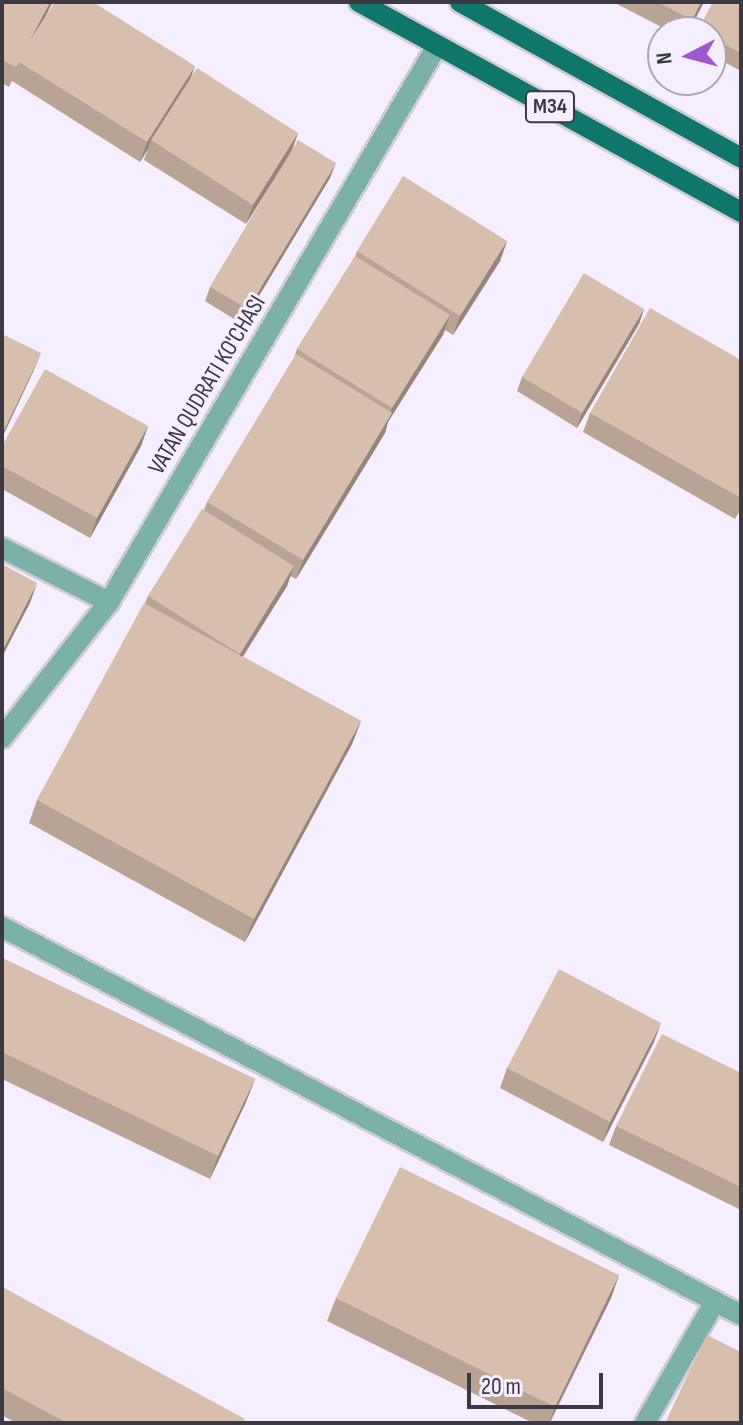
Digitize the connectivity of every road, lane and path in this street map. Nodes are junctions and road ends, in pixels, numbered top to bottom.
1 (359, 2) edge
2 (460, 2) edge
3 (437, 46) junction
4 (741, 158) edge
5 (741, 212) edge
6 (2, 548) edge
7 (109, 602) junction
8 (2, 738) edge
9 (2, 927) edge
10 (715, 1302) junction
11 (741, 1315) edge
12 (645, 1423) edge

1 - 3 main road, M34
2 - 4 main road, M34
3 - 5 main road, M34
3 - 7 street, VATAN QUDRATI KO'CHASI
6 - 7 street
7 - 8 street, VATAN QUDRATI KO'CHASI
9 - 10 street
10 - 11 street
10 - 12 street

